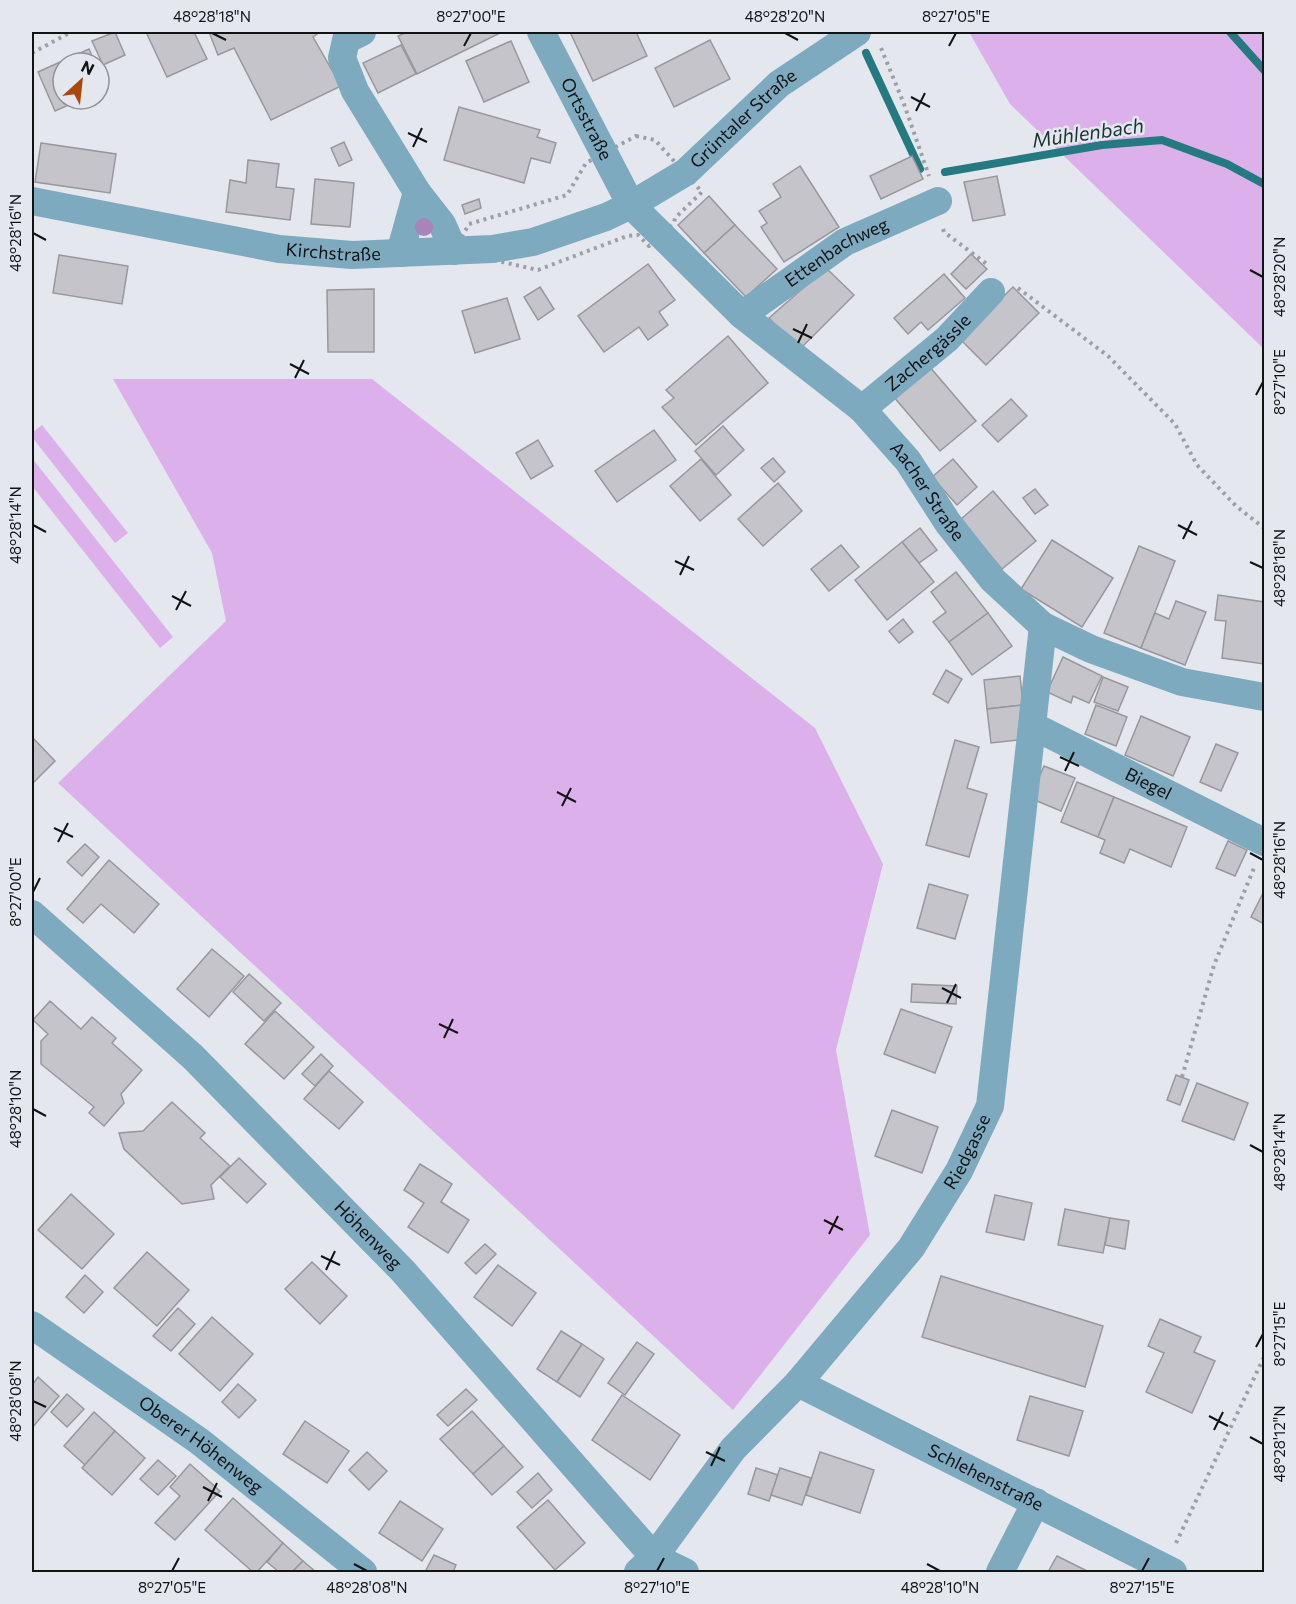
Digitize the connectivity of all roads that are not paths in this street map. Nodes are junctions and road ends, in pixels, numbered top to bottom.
1 (362, 32) edge
2 (541, 32) edge
3 (867, 36) edge
4 (417, 192) junction
5 (32, 201) edge
6 (938, 201) road end
7 (631, 205) junction
8 (454, 251) junction
9 (400, 253) junction
10 (1001, 283) road end
11 (742, 315) junction
12 (862, 409) junction
13 (1043, 626) junction
14 (1264, 697) edge
15 (1033, 726) junction
16 (1264, 842) edge
17 (32, 914) edge
18 (32, 1325) edge
19 (798, 1383) junction
20 (1036, 1503) junction
21 (646, 1565) edge
22 (1169, 1570) edge
23 (363, 1572) edge
24 (685, 1572) edge
25 (1000, 1572) edge

1 - 4 street
2 - 7 street, Ortsstraße
3 - 7 street, Grüntaler Straße
4 - 8 street
4 - 9 street
5 - 9 street, Kirchstraße
6 - 11 street, Ettenbachweg
7 - 8 street, Kirchstraße
7 - 11 street, Aacher Straße
8 - 9 street, Kirchstraße
10 - 12 street, Zachergässle
11 - 12 street, Aacher Straße
12 - 13 street, Aacher Straße
13 - 14 street, Aacher Straße
13 - 15 street, Riedgasse
15 - 16 street, Biegel
15 - 19 street, Riedgasse
17 - 21 street, Höhenweg
18 - 23 street, Oberer Höhenweg
19 - 20 street, Schlehenstraße
19 - 21 street, Riedgasse
20 - 22 street, Schlehenstraße
20 - 25 street
21 - 24 street, Höhenweg

